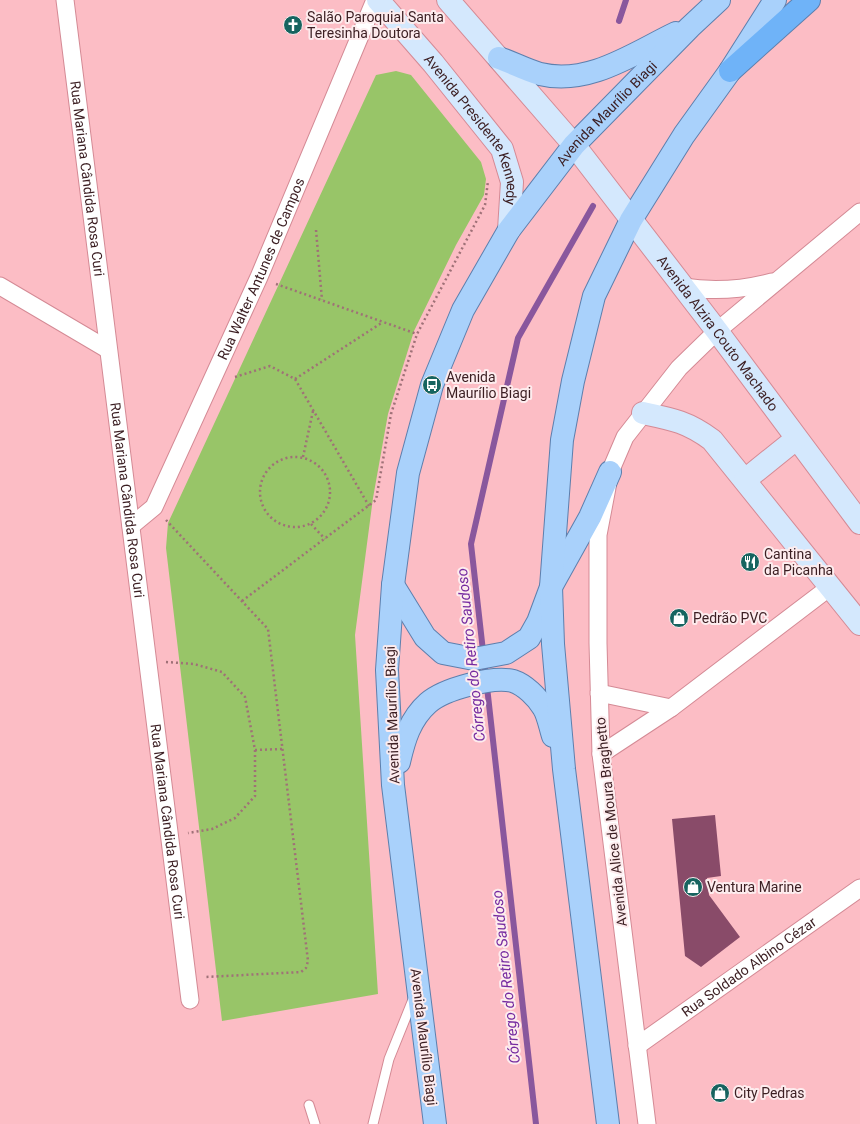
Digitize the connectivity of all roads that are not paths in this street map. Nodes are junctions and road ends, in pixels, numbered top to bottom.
1 (65, 0) edge
2 (375, 0) edge
3 (378, 0) edge
4 (448, 0) edge
5 (719, 0) edge
6 (775, 0) edge
7 (809, 0) edge
8 (690, 27) junction
9 (500, 58) junction
10 (730, 71) junction
11 (574, 145) junction
12 (860, 212) edge
13 (631, 220) junction
14 (509, 230) junction
15 (776, 281) junction
16 (0, 286) edge
17 (683, 287) junction
18 (717, 331) junction
19 (107, 349) junction
20 (643, 413) junction
21 (796, 438) junction
22 (610, 472) junction
23 (745, 480) junction
24 (860, 522) edge
25 (131, 526) junction
26 (393, 585) junction
27 (551, 587) junction
28 (830, 587) junction
29 (860, 624) edge
30 (598, 693) junction
31 (671, 708) junction
32 (601, 754) junction
33 (564, 769) junction
34 (393, 785) junction
35 (860, 888) edge
36 (418, 989) junction
37 (190, 1000) dead end
38 (637, 1046) junction
39 (309, 1104) dead end
40 (315, 1124) edge
41 (373, 1124) edge
42 (436, 1124) edge
43 (608, 1124) edge
44 (647, 1124) edge

1 - 19 street, Rua Mariana Cândida Rosa Curi
2 - 25 street, Rua Walter Antunes de Campos
3 - 14 street, Avenida Presidente Kennedy
4 - 9 street
5 - 8 main road, Avenida Maurílio Biagi
6 - 10 main road
7 - 10 highway
8 - 9 main road
8 - 11 main road, Avenida Maurílio Biagi
9 - 11 street
10 - 13 main road
11 - 13 street, Avenida Alzira Couto Machado
11 - 14 main road, Avenida Maurílio Biagi
12 - 15 street
13 - 17 street, Avenida Alzira Couto Machado
13 - 27 main road
14 - 26 main road, Avenida Maurílio Biagi
15 - 17 street
15 - 18 street
16 - 19 street
17 - 18 street, Avenida Alzira Couto Machado
18 - 20 street
18 - 21 street, Avenida Alzira Couto Machado
19 - 25 street, Rua Mariana Cândida Rosa Curi
20 - 22 street
20 - 23 street
21 - 23 street
21 - 24 street, Avenida Alzira Couto Machado
22 - 27 main road
22 - 30 street, Avenida Alice de Moura Braghetto
23 - 28 street
25 - 37 street, Rua Mariana Cândida Rosa Curi
26 - 27 main road
26 - 34 main road, Avenida Maurílio Biagi
27 - 33 main road
28 - 29 street
28 - 31 street
30 - 31 street
30 - 32 street, Avenida Alice de Moura Braghetto
31 - 32 street
32 - 38 street, Avenida Alice de Moura Braghetto
33 - 34 main road
33 - 43 main road
34 - 36 main road, Avenida Maurílio Biagi
35 - 38 street, Rua Soldado Albino Cézar
36 - 41 lane
36 - 42 main road, Avenida Maurílio Biagi
38 - 44 street, Avenida Alice de Moura Braghetto
39 - 40 lane

